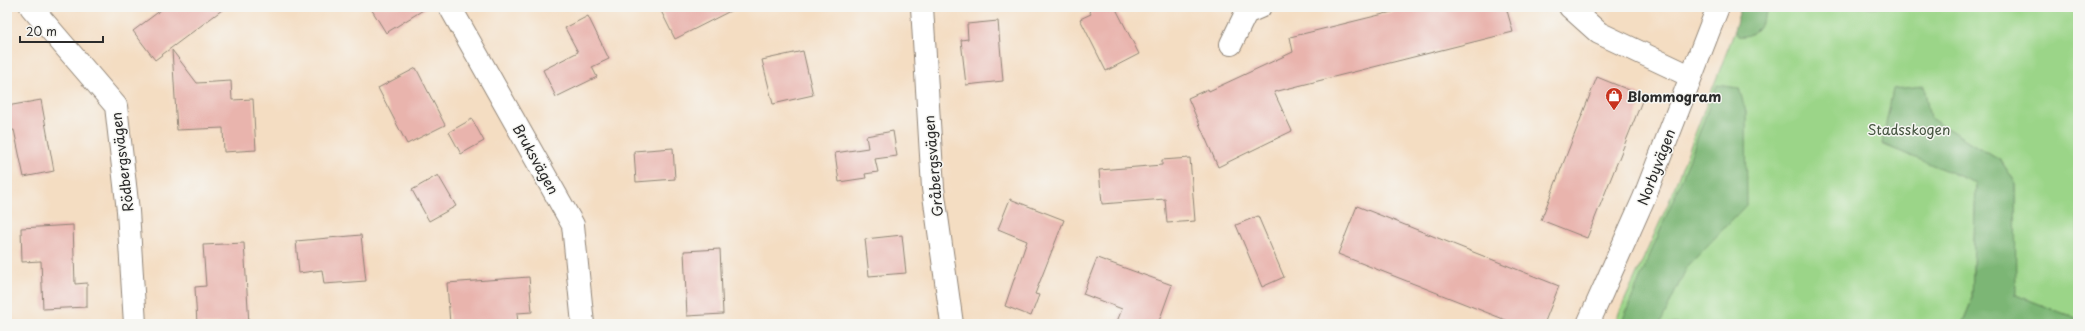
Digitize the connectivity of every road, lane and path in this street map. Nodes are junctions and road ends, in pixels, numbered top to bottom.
1 (31, 7) edge
2 (450, 7) edge
3 (922, 7) edge
4 (1260, 7) edge
5 (1570, 7) edge
6 (1718, 7) edge
7 (1230, 44) dead end
8 (1690, 76) junction
9 (135, 324) edge
10 (583, 324) edge
11 (952, 324) edge
12 (1588, 324) edge

1 - 9 street, Rödbergsvägen
2 - 10 street, Bruksvägen
3 - 11 street, Gråbergsvägen
4 - 7 street
5 - 8 street
6 - 8 street, Norbyvägen
8 - 12 street, Norbyvägen

